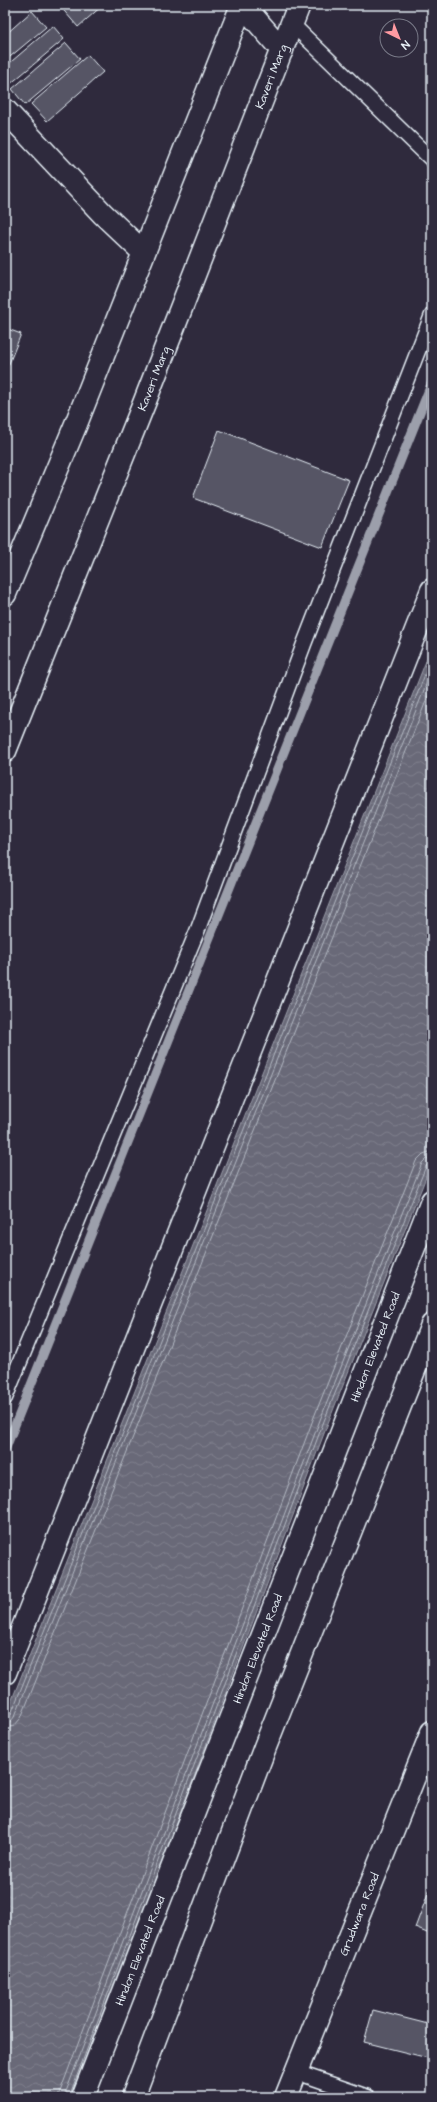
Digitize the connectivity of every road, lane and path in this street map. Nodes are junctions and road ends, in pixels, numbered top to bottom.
1 (243, 5) edge
2 (296, 14) edge
3 (282, 50) junction
4 (5, 110) edge
5 (432, 160) edge
6 (143, 252) junction
7 (432, 315) edge
8 (432, 590) edge
9 (5, 594) edge
10 (5, 751) edge
11 (432, 1201) edge
12 (432, 1325) edge
13 (5, 1398) edge
14 (5, 1673) edge
15 (432, 1732) edge
16 (296, 2072) junction
17 (83, 2097) edge
18 (133, 2097) edge
19 (286, 2097) edge
20 (368, 2097) edge

1 - 3 main road
1 - 6 main road
2 - 3 main road, Kaveri Marg
2 - 5 lane
3 - 10 main road, Kaveri Marg
4 - 6 main road
6 - 9 main road
7 - 13 lane
8 - 14 main road
11 - 17 main road, Hindon Elevated Road
12 - 18 main road
15 - 16 main road, Grudwara Road
16 - 19 main road, Grudwara Road
16 - 20 lane

